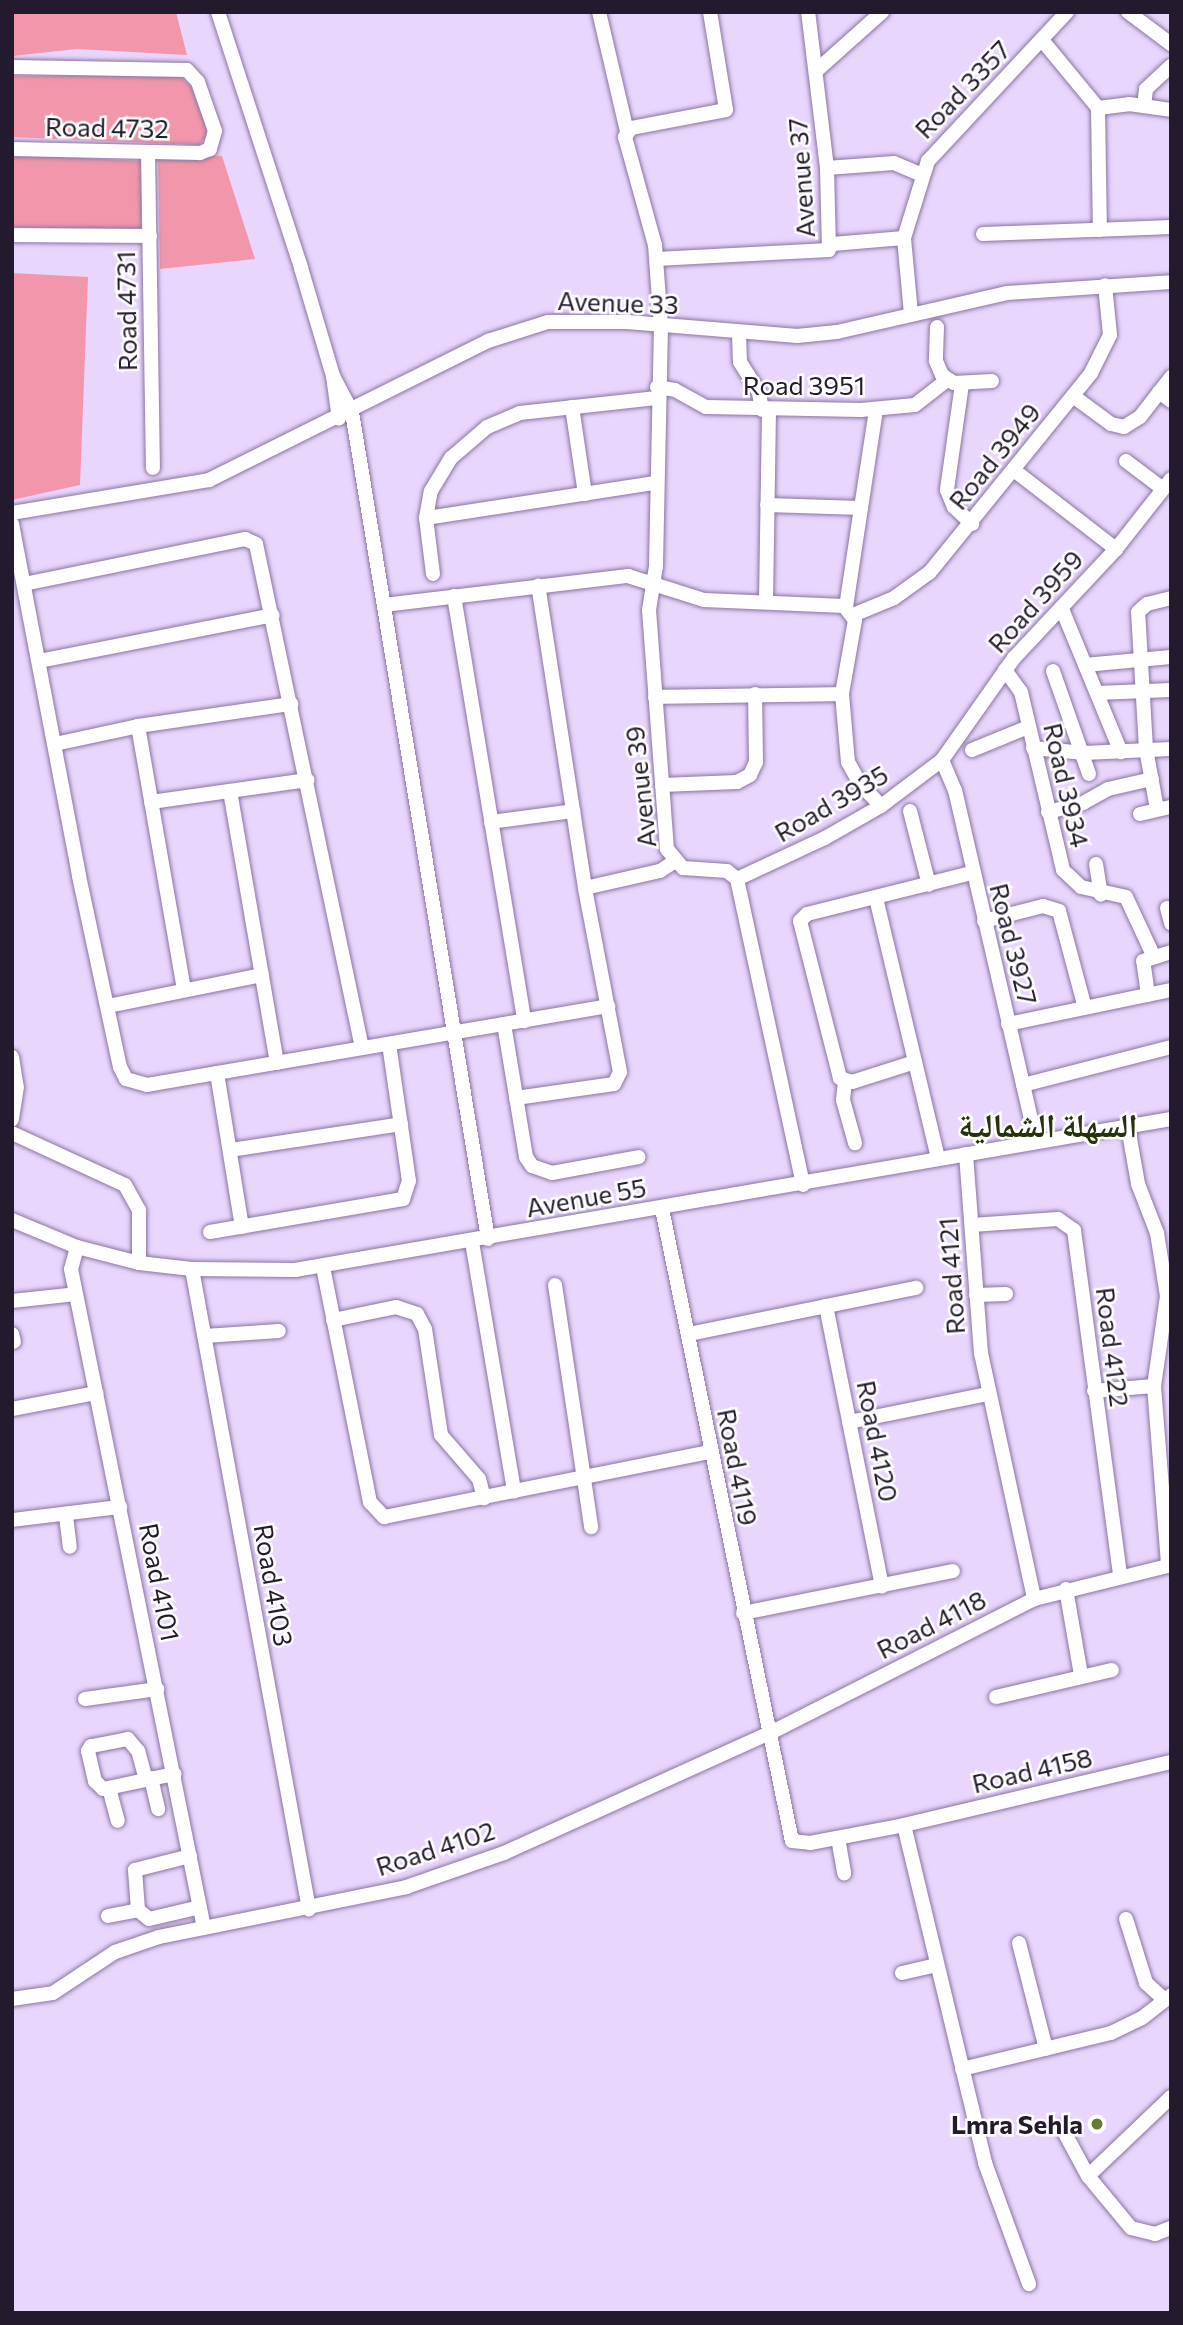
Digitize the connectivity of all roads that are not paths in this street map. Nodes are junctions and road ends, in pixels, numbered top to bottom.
1 (218, 12) edge
2 (599, 12) edge
3 (710, 12) edge
4 (808, 12) edge
5 (882, 12) edge
6 (1068, 12) edge
7 (1128, 12) edge
8 (1042, 40) junction
9 (1171, 44) edge
10 (1171, 66) edge
11 (12, 67) edge
12 (816, 71) junction
13 (1144, 106) junction
14 (1098, 108) junction
15 (1171, 110) edge
16 (627, 131) junction
17 (12, 149) edge
18 (148, 153) junction
19 (827, 168) junction
20 (922, 175) junction
21 (1171, 227) edge
22 (1100, 230) junction
23 (983, 234) dead end
24 (12, 235) edge
25 (150, 236) junction
26 (904, 238) junction
27 (832, 244) junction
28 (656, 259) junction
29 (1171, 282) edge
30 (1105, 285) junction
31 (911, 314) junction
32 (661, 326) junction
33 (937, 327) dead end
34 (739, 334) junction
35 (1171, 377) edge
36 (947, 380) junction
37 (992, 381) dead end
38 (962, 384) junction
39 (657, 393) junction
40 (1073, 396) junction
41 (1165, 396) edge
42 (572, 407) junction
43 (765, 410) junction
44 (876, 410) junction
45 (345, 415) junction
46 (1126, 461) dead end
47 (153, 468) dead end
48 (1015, 471) junction
49 (656, 483) junction
50 (1167, 484) edge
51 (585, 494) junction
52 (767, 506) junction
53 (861, 508) junction
54 (12, 513) edge
55 (426, 518) junction
56 (12, 524) edge
57 (972, 524) junction
58 (1116, 549) junction
59 (433, 574) dead end
60 (653, 583) junction
61 (24, 584) junction
62 (538, 586) junction
63 (454, 596) junction
64 (1171, 598) edge
65 (766, 602) junction
66 (384, 605) junction
67 (846, 608) junction
68 (1062, 609) junction
69 (272, 615) junction
70 (1171, 657) edge
71 (1140, 660) junction
72 (39, 661) junction
73 (1085, 665) junction
74 (1005, 670) junction
75 (1053, 671) dead end
76 (1171, 690) edge
77 (1142, 691) junction
78 (1097, 693) junction
79 (755, 694) junction
80 (842, 694) junction
81 (655, 697) junction
82 (291, 704) junction
83 (138, 726) junction
84 (1028, 727) junction
85 (55, 744) junction
86 (1033, 748) junction
87 (1146, 749) junction
88 (1171, 749) edge
89 (972, 750) dead end
90 (1084, 752) junction
91 (1121, 752) junction
92 (942, 760) junction
93 (1089, 774) dead end
94 (1152, 779) junction
95 (307, 780) junction
96 (662, 785) junction
97 (230, 791) junction
98 (151, 802) junction
99 (881, 806) junction
100 (1164, 808) edge
101 (573, 811) junction
102 (910, 811) dead end
103 (1048, 812) junction
104 (1140, 814) dead end
105 (491, 822) junction
106 (674, 862) junction
107 (1096, 864) dead end
108 (972, 873) junction
109 (737, 879) junction
110 (929, 885) junction
111 (585, 888) junction
112 (1101, 895) junction
113 (876, 898) junction
114 (1167, 908) dead end
115 (984, 920) junction
116 (1171, 923) edge
117 (1171, 952) edge
118 (1154, 957) junction
119 (262, 975) junction
120 (184, 990) junction
121 (1171, 990) edge
122 (1148, 995) junction
123 (108, 1006) junction
124 (608, 1006) junction
125 (1085, 1008) junction
126 (524, 1021) junction
127 (504, 1024) junction
128 (1008, 1024) junction
129 (454, 1033) junction
130 (389, 1044) junction
131 (1171, 1047) edge
132 (362, 1048) junction
133 (12, 1057) edge
134 (915, 1062) junction
135 (277, 1063) junction
136 (217, 1073) junction
137 (845, 1081) junction
138 (1023, 1085) junction
139 (516, 1098) junction
140 (1171, 1119) edge
141 (12, 1120) edge
142 (401, 1124) junction
143 (1128, 1127) junction
144 (12, 1133) edge
145 (1036, 1141) junction
146 (855, 1143) dead end
147 (230, 1150) junction
148 (967, 1154) junction
149 (639, 1157) dead end
150 (938, 1158) junction
151 (803, 1185) junction
152 (662, 1209) junction
153 (12, 1220) edge
154 (972, 1224) junction
155 (242, 1227) junction
156 (209, 1232) dead end
157 (488, 1239) junction
158 (472, 1242) junction
159 (77, 1247) junction
160 (139, 1263) junction
161 (323, 1267) junction
162 (192, 1269) junction
163 (555, 1285) dead end
164 (916, 1288) dead end
165 (76, 1294) junction
166 (1006, 1294) dead end
167 (976, 1295) junction
168 (12, 1301) edge
169 (826, 1306) junction
170 (333, 1320) junction
171 (279, 1331) dead end
172 (688, 1334) junction
173 (205, 1336) junction
174 (1154, 1386) junction
175 (1094, 1391) junction
176 (96, 1393) junction
177 (988, 1394) junction
178 (12, 1409) edge
179 (849, 1422) junction
180 (709, 1452) junction
181 (583, 1477) junction
182 (514, 1492) junction
183 (484, 1498) junction
184 (120, 1507) junction
185 (66, 1516) junction
186 (12, 1520) edge
187 (592, 1527) dead end
188 (70, 1547) dead end
189 (1169, 1565) edge
190 (953, 1572) dead end
191 (1120, 1576) junction
192 (882, 1586) junction
193 (1066, 1589) junction
194 (1034, 1599) junction
195 (743, 1613) junction
196 (1112, 1670) dead end
197 (1081, 1675) junction
198 (157, 1689) junction
199 (996, 1697) dead end
200 (85, 1699) dead end
201 (770, 1733) junction
202 (1171, 1762) edge
203 (174, 1774) junction
204 (148, 1779) junction
205 (109, 1788) junction
206 (158, 1809) dead end
207 (118, 1821) dead end
208 (904, 1825) junction
209 (838, 1838) junction
210 (190, 1856) junction
211 (844, 1873) dead end
212 (200, 1906) junction
213 (309, 1909) junction
214 (138, 1910) junction
215 (108, 1916) dead end
216 (1126, 1919) dead end
217 (204, 1928) junction
218 (1019, 1943) dead end
219 (937, 1965) junction
220 (902, 1973) dead end
221 (1168, 1997) edge
222 (12, 1999) edge
223 (1046, 2049) junction
224 (962, 2068) junction
225 (1171, 2097) edge
226 (1062, 2128) dead end
227 (1088, 2176) junction
228 (1171, 2228) edge
229 (1029, 2284) dead end

1 - 45 street
2 - 16 street, Avenue 39
3 - 16 street
4 - 12 street, Avenue 37
5 - 12 street
6 - 8 street, Road 3357
7 - 9 street
8 - 14 street, Road 3357
8 - 20 street, Road 3357
10 - 13 street
11 - 18 street, Road 4732
12 - 19 street, Avenue 37
13 - 14 street
13 - 15 street
14 - 22 street
16 - 28 street, Avenue 39
17 - 18 street, Road 4732
18 - 25 street, Road 4731
19 - 20 street, Road 3357
19 - 27 street, Avenue 37
20 - 26 street, Road 3357
21 - 22 street
22 - 23 street
24 - 25 street
25 - 47 street, Road 4731
26 - 27 street
26 - 31 street, Road 3357
27 - 28 street, Avenue 37
28 - 32 street, Avenue 39
29 - 30 street, Avenue 33
30 - 31 street, Avenue 33
30 - 40 street, Road 3949
31 - 34 street, Avenue 33
32 - 34 street, Avenue 33
32 - 39 street, Avenue 39
32 - 45 street, Avenue 33
33 - 36 street
34 - 43 street
35 - 41 street
36 - 38 street
36 - 44 street, Road 3951
37 - 38 street
38 - 57 street
39 - 42 street
39 - 43 street, Road 3951
39 - 49 street, Avenue 39
40 - 41 street
40 - 48 street, Road 3949
42 - 51 street
42 - 55 street
43 - 44 street, Road 3951
43 - 52 street
44 - 53 street
45 - 54 street, Avenue 33
45 - 66 street
46 - 50 street
48 - 57 street, Road 3949
48 - 58 street
49 - 51 street
49 - 60 street, Avenue 39
50 - 58 street, Road 3959
51 - 55 street
52 - 53 street
52 - 65 street
53 - 67 street
55 - 59 street
56 - 61 street
57 - 67 street, Road 3949
58 - 68 street, Road 3959
60 - 62 street, Road 3949
60 - 65 street, Road 3949
60 - 81 street, Avenue 39
61 - 69 street
61 - 72 street
62 - 63 street, Road 3949
62 - 101 street
63 - 66 street, Road 3949
63 - 105 street
64 - 71 street
65 - 67 street, Road 3949
66 - 129 street
67 - 80 street
68 - 73 street
68 - 74 street, Road 3959
69 - 72 street
69 - 82 street
70 - 71 street
71 - 73 street
71 - 77 street
72 - 85 street
73 - 78 street
74 - 84 street, Road 3934
74 - 92 street, Road 3959
75 - 90 street
76 - 77 street
77 - 78 street
77 - 87 street
78 - 91 street
79 - 80 street
79 - 81 street
79 - 96 street
80 - 99 street
81 - 96 street, Avenue 39
82 - 83 street
82 - 95 street
83 - 85 street
83 - 98 street
84 - 86 street, Road 3934
84 - 89 street
85 - 123 street
86 - 90 street
86 - 103 street, Road 3934
87 - 88 street
87 - 91 street
87 - 94 street
90 - 91 street
90 - 93 street
92 - 99 street, Road 3935
92 - 108 street, Road 3927
94 - 100 street
94 - 103 street
95 - 97 street
95 - 132 street
96 - 106 street, Avenue 39
97 - 98 street
97 - 119 street
98 - 120 street
99 - 109 street, Road 3935
100 - 104 street
101 - 105 street
101 - 111 street
102 - 110 street
103 - 112 street, Road 3934
105 - 126 street
106 - 109 street, Avenue 39
106 - 111 street
107 - 112 street
108 - 110 street
108 - 115 street, Road 3927
109 - 151 street
110 - 113 street
111 - 124 street
112 - 118 street, Road 3934
113 - 134 street
113 - 137 street
114 - 116 street
115 - 125 street
115 - 128 street, Road 3927
117 - 118 street
118 - 122 street
119 - 120 street
119 - 135 street
120 - 123 street
121 - 122 street
122 - 125 street
123 - 136 street
124 - 126 street
124 - 139 street
125 - 128 street
126 - 127 street
127 - 129 street
127 - 139 street
128 - 138 street, Road 3927
129 - 130 street
129 - 157 street
130 - 132 street
130 - 142 street
131 - 138 street
132 - 135 street
133 - 141 street
134 - 137 street
134 - 150 street
135 - 136 street
136 - 147 street
137 - 146 street
138 - 145 street, Road 3927
139 - 149 street
140 - 143 street, Avenue 55
142 - 147 street
142 - 155 street
143 - 145 street, Avenue 55
143 - 174 street
144 - 160 street
145 - 148 street, Avenue 55
147 - 155 street
148 - 150 street, Avenue 55
148 - 154 street, Road 4121
150 - 151 street, Avenue 55
151 - 152 street, Avenue 55
152 - 157 street, Avenue 55
152 - 172 street, Road 4119
153 - 159 street, Avenue 55
154 - 167 street, Road 4121
154 - 175 street, Road 4122
155 - 156 street
157 - 158 street, Avenue 55
158 - 161 street, Avenue 55
158 - 182 street
159 - 160 street, Avenue 55
159 - 165 street, Road 4101
160 - 162 street, Avenue 55
161 - 162 street, Avenue 55
161 - 170 street
162 - 173 street, Road 4103
163 - 181 street
164 - 169 street
165 - 168 street
165 - 176 street, Road 4101
166 - 167 street
167 - 177 street, Road 4121
169 - 172 street
169 - 179 street, Road 4120
170 - 183 street
170 - 183 street
171 - 173 street
172 - 180 street, Road 4119
173 - 213 street, Road 4103
174 - 175 street
174 - 189 street
175 - 191 street, Road 4122
176 - 178 street
176 - 184 street, Road 4101
177 - 179 street
177 - 194 street, Road 4121
179 - 192 street, Road 4120
180 - 181 street
180 - 195 street, Road 4119
181 - 182 street
181 - 187 street
182 - 183 street
184 - 185 street
184 - 198 street, Road 4101
185 - 186 street
185 - 188 street
189 - 191 street, Road 4118
190 - 192 street
191 - 193 street, Road 4118
192 - 195 street
193 - 194 street, Road 4118
193 - 197 street
194 - 201 street, Road 4118
195 - 201 street, Road 4119
196 - 197 street
197 - 199 street
198 - 200 street
198 - 203 street, Road 4101
201 - 209 street, Road 4158
201 - 213 street, Road 4102
202 - 208 street, Road 4158
203 - 204 street
203 - 210 street, Road 4101
204 - 205 street
204 - 205 street
204 - 206 street
205 - 207 street
208 - 209 street, Road 4158
208 - 219 street
209 - 211 street
210 - 212 street, Road 4101
210 - 214 street
212 - 214 street
212 - 217 street, Road 4101
213 - 217 street, Road 4102
214 - 215 street
216 - 221 street
217 - 222 street, Road 4102
218 - 223 street
219 - 220 street
219 - 224 street
221 - 223 street
223 - 224 street
224 - 229 street
225 - 227 street
226 - 227 street
227 - 228 street

